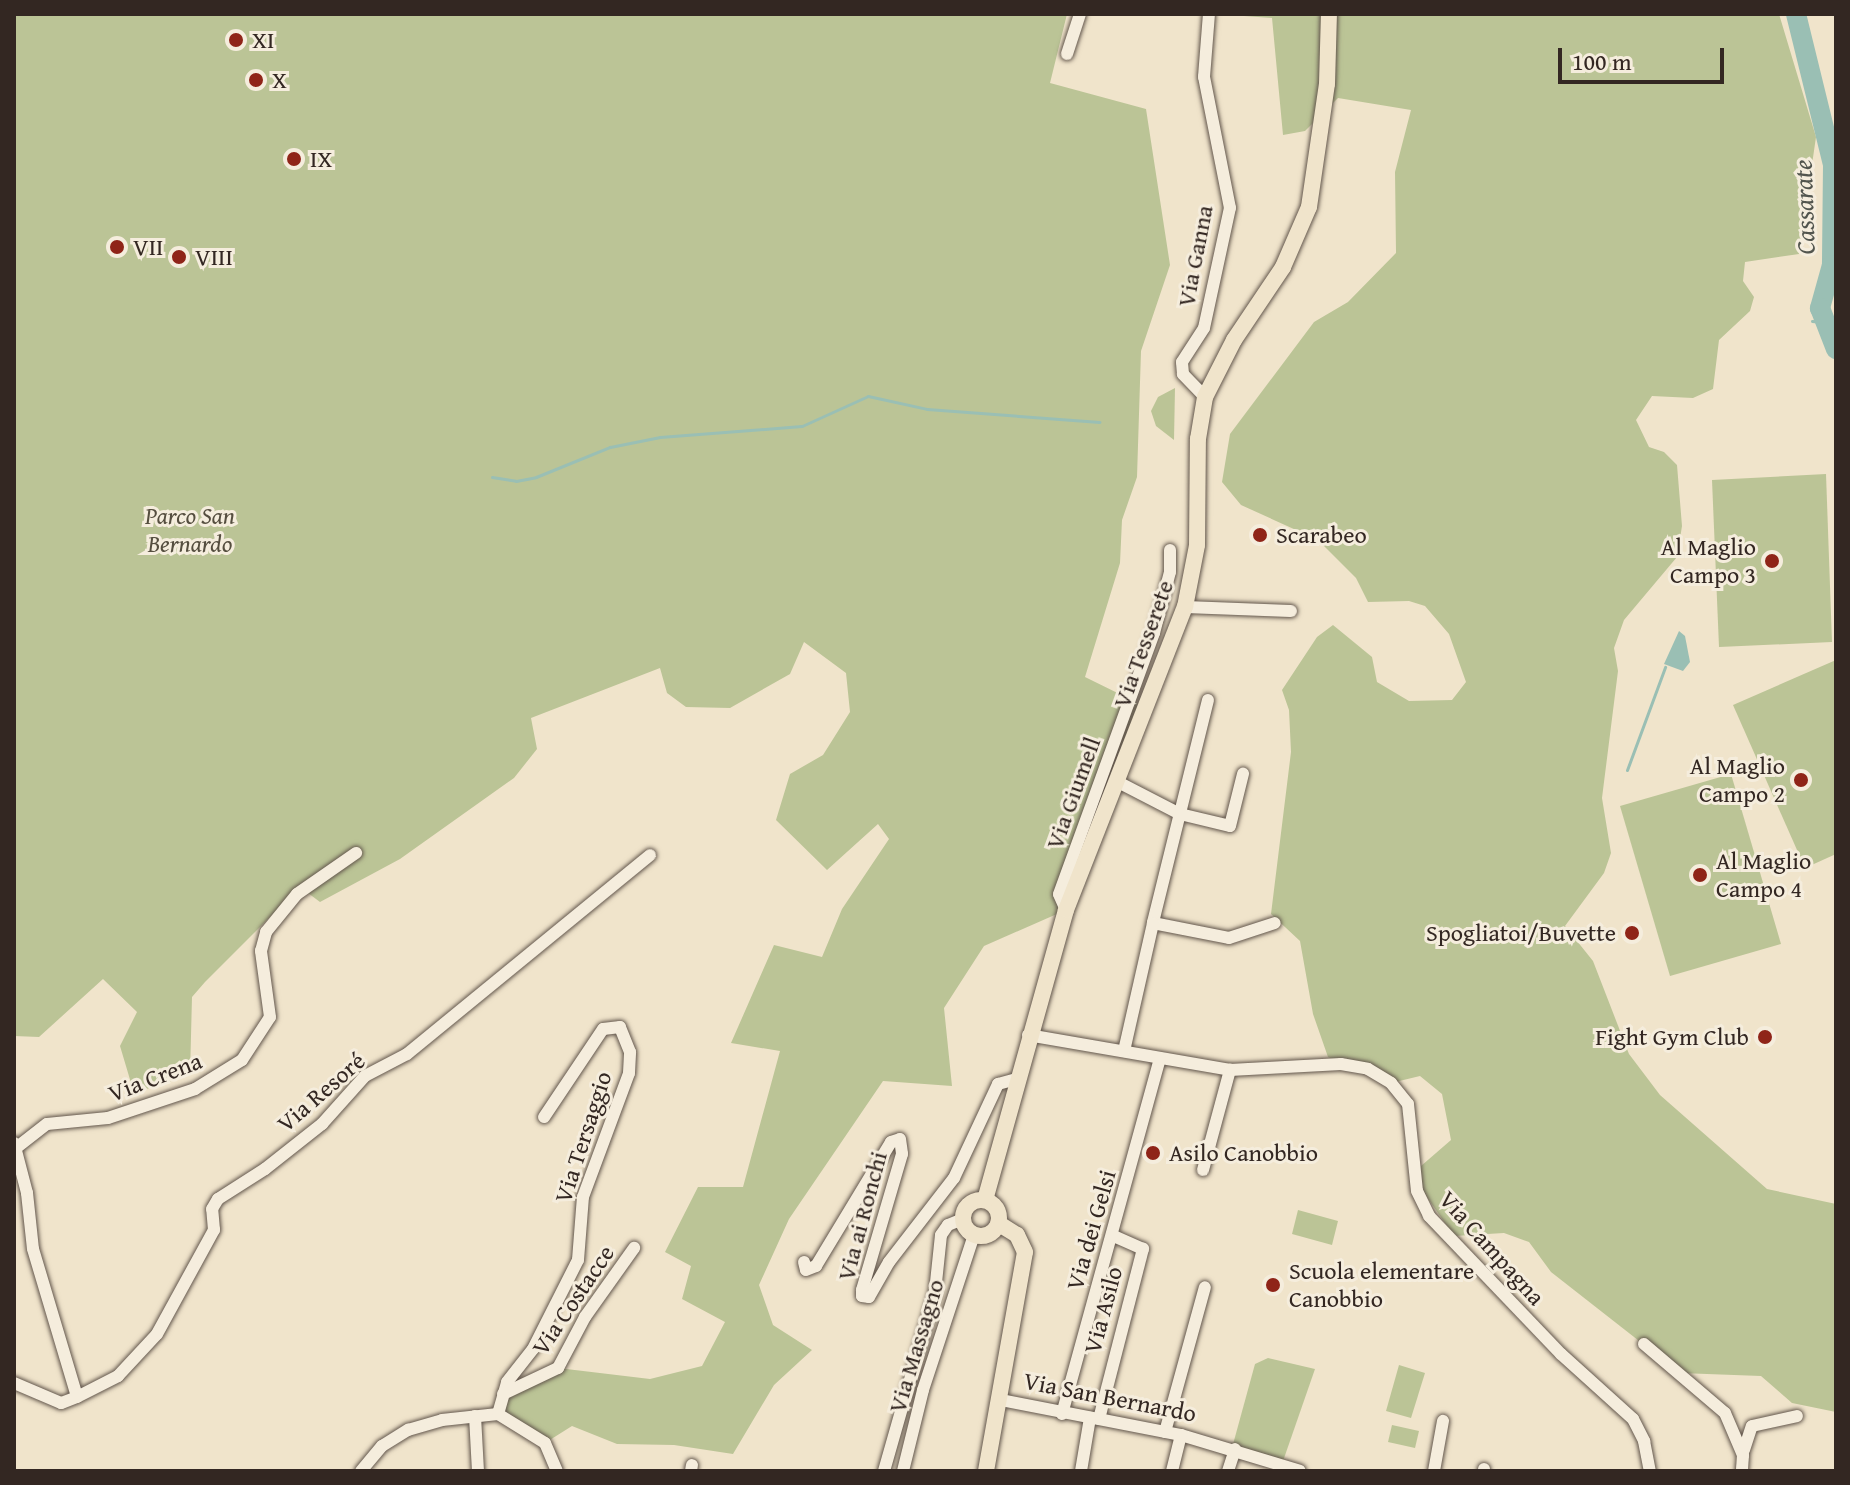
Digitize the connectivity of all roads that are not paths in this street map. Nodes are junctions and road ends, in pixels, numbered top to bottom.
1 (1080, 14) edge
2 (1209, 14) edge
3 (1329, 14) edge
4 (1067, 54) dead end
5 (1205, 397) junction
6 (1170, 550) dead end
7 (1185, 607) junction
8 (1291, 611) dead end
9 (1208, 700) dead end
10 (1243, 774) dead end
11 (1116, 781) junction
12 (1180, 814) junction
13 (356, 853) dead end
14 (650, 855) dead end
15 (1066, 910) junction
16 (1153, 923) junction
17 (1275, 923) dead end
18 (1028, 1035) junction
19 (1124, 1051) junction
20 (1160, 1058) junction
21 (1230, 1070) junction
22 (1017, 1079) junction
23 (544, 1117) dead end
24 (15, 1146) edge
25 (1203, 1170) dead end
26 (985, 1200) junction
27 (963, 1219) junction
28 (998, 1223) junction
29 (974, 1235) junction
30 (1112, 1235) junction
31 (634, 1248) dead end
32 (804, 1262) dead end
33 (1205, 1287) dead end
34 (1644, 1344) dead end
35 (14, 1383) edge
36 (503, 1394) junction
37 (77, 1397) junction
38 (1001, 1400) junction
39 (498, 1414) junction
40 (1062, 1414) junction
41 (475, 1416) junction
42 (1797, 1416) dead end
43 (1094, 1418) junction
44 (1443, 1421) dead end
45 (1165, 1432) junction
46 (1181, 1435) junction
47 (1235, 1449) junction
48 (1743, 1455) junction
49 (1281, 1467) edge
50 (361, 1471) edge
51 (478, 1471) edge
52 (557, 1471) edge
53 (884, 1471) edge
54 (903, 1471) edge
55 (986, 1471) edge
56 (1081, 1471) edge
57 (1172, 1471) edge
58 (1228, 1471) edge
59 (1300, 1471) edge
60 (1434, 1471) edge
61 (1650, 1471) edge
62 (1742, 1471) edge

1 - 4 street
2 - 5 street, Via Ganna
3 - 5 main road, Via Tesserete
5 - 7 main road, Via Tesserete
6 - 15 street, Via Giumell
7 - 8 street
7 - 11 main road, Via Tesserete
9 - 12 street
10 - 12 street
11 - 12 street
11 - 15 main road, Via Tesserete
12 - 16 street
13 - 24 street, Via Crena
14 - 37 street, Via Resoré
15 - 18 main road, Via Tesserete
16 - 17 street
16 - 19 street
18 - 19 street, Via Campagna
18 - 22 main road, Via Tesserete
19 - 20 street, Via Campagna
20 - 21 street, Via Campagna
20 - 30 street, Via dei Gelsi
21 - 25 street
21 - 61 street, Via Campagna
22 - 26 main road, Via Tesserete
22 - 32 street, Via ai Ronchi
23 - 36 street, Via Tersaggio
24 - 37 street
26 - 27 main road
26 - 28 main road
27 - 29 main road
27 - 53 street
28 - 29 main road
28 - 38 main road, Via San Bernardo
29 - 54 street, Via Massagno
30 - 40 street, Via dei Gelsi
30 - 43 street, Via Asilo
31 - 36 street, Via Costacce
33 - 45 street
34 - 48 street
35 - 37 street
36 - 39 street, Via Tersaggio
38 - 40 street, Via San Bernardo
38 - 55 main road
39 - 41 street
39 - 52 street
40 - 43 street, Via San Bernardo
41 - 50 street
41 - 51 street
42 - 48 street
43 - 45 street, Via San Bernardo
43 - 56 street
44 - 60 street
45 - 46 street, Via San Bernardo
46 - 47 street, Via San Bernardo
46 - 57 street
47 - 49 street, Via San Bernardo
47 - 58 street
48 - 62 street
49 - 59 street, Via San Bernardo

